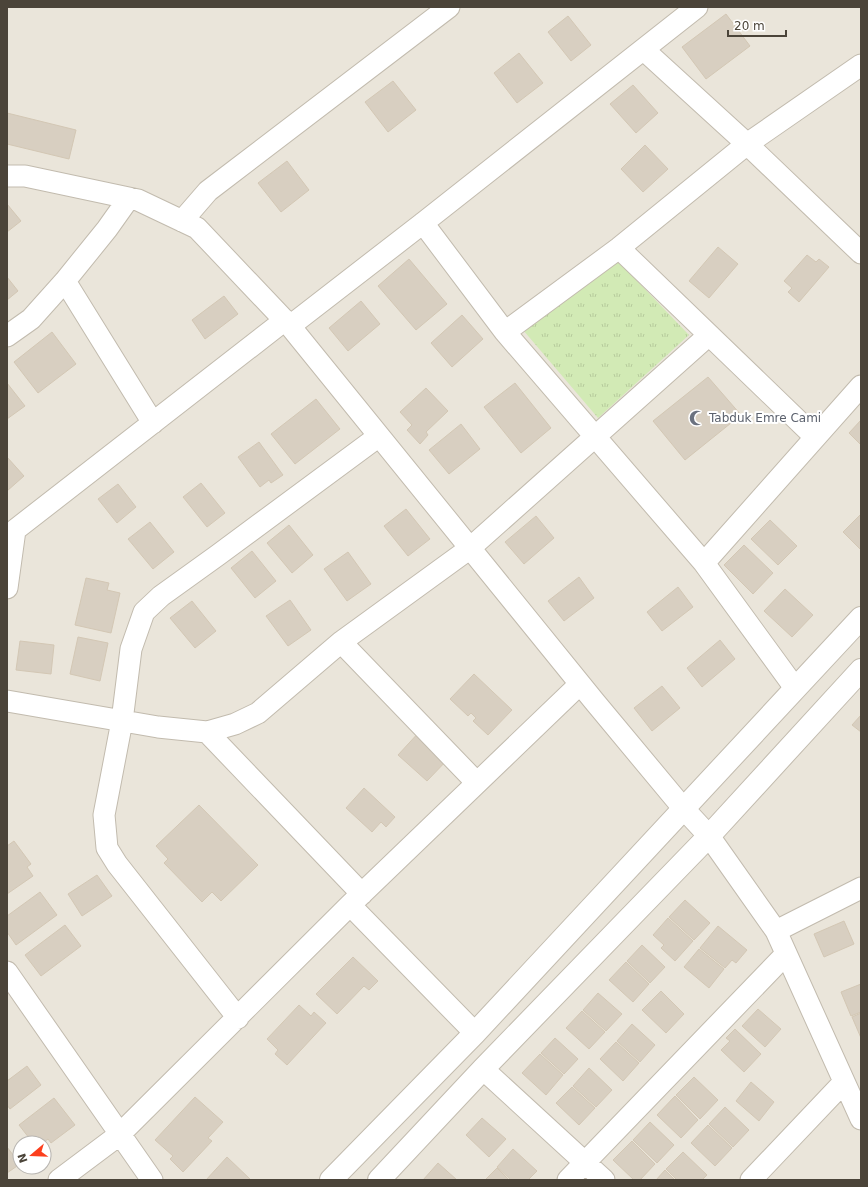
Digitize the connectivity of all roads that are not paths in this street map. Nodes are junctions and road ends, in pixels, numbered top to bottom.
1 (449, 7) edge
2 (698, 7) edge
3 (644, 50) junction
4 (860, 67) edge
5 (747, 144) junction
6 (7, 176) edge
7 (129, 198) junction
8 (182, 221) junction
9 (423, 223) junction
10 (619, 248) junction
11 (861, 253) edge
12 (65, 281) junction
13 (287, 323) junction
14 (505, 332) junction
15 (709, 335) junction
16 (7, 336) edge
17 (861, 386) edge
18 (152, 423) junction
19 (379, 436) junction
20 (815, 437) junction
21 (595, 438) junction
22 (470, 549) junction
23 (704, 563) junction
24 (7, 588) edge
25 (861, 618) edge
26 (341, 642) junction
27 (861, 670) edge
28 (580, 684) junction
29 (795, 688) junction
30 (7, 701) edge
31 (122, 721) junction
32 (207, 732) junction
33 (477, 783) junction
34 (683, 808) junction
35 (709, 836) junction
36 (861, 888) edge
37 (356, 900) junction
38 (776, 931) junction
39 (786, 954) junction
40 (7, 972) edge
41 (238, 1018) junction
42 (475, 1033) junction
43 (483, 1069) junction
44 (844, 1082) junction
45 (861, 1119) edge
46 (119, 1135) junction
47 (585, 1162) junction
48 (59, 1180) edge
49 (152, 1180) edge
50 (331, 1180) edge
51 (379, 1180) edge
52 (568, 1180) edge
53 (604, 1180) edge
54 (751, 1180) edge

1 - 8 street
2 - 3 street
3 - 5 street
3 - 9 street
4 - 5 street
5 - 10 street
5 - 11 street
6 - 7 street
7 - 8 street
7 - 12 street
8 - 13 street
9 - 13 street
9 - 14 street
10 - 14 street
10 - 15 street
12 - 16 street
12 - 18 street
13 - 18 street
13 - 19 street
14 - 21 street
15 - 20 street
15 - 21 street
17 - 20 street
18 - 24 street
19 - 22 street
19 - 31 street
20 - 23 street
21 - 22 street
21 - 23 street
22 - 26 street
22 - 28 street
23 - 29 street
25 - 29 street
26 - 32 street
26 - 33 street
27 - 35 street
28 - 33 street
28 - 34 street
29 - 34 street
30 - 31 street
31 - 32 street
31 - 41 street
32 - 37 street
33 - 37 street
34 - 35 street
34 - 42 street
35 - 38 street
35 - 43 street
36 - 38 street
37 - 41 street
37 - 42 street
38 - 39 street
39 - 44 street
39 - 47 street
40 - 46 street
41 - 46 street
42 - 50 street
43 - 47 street
43 - 51 street
44 - 45 street
44 - 54 street
46 - 48 street
46 - 49 street
47 - 52 street
47 - 53 street

